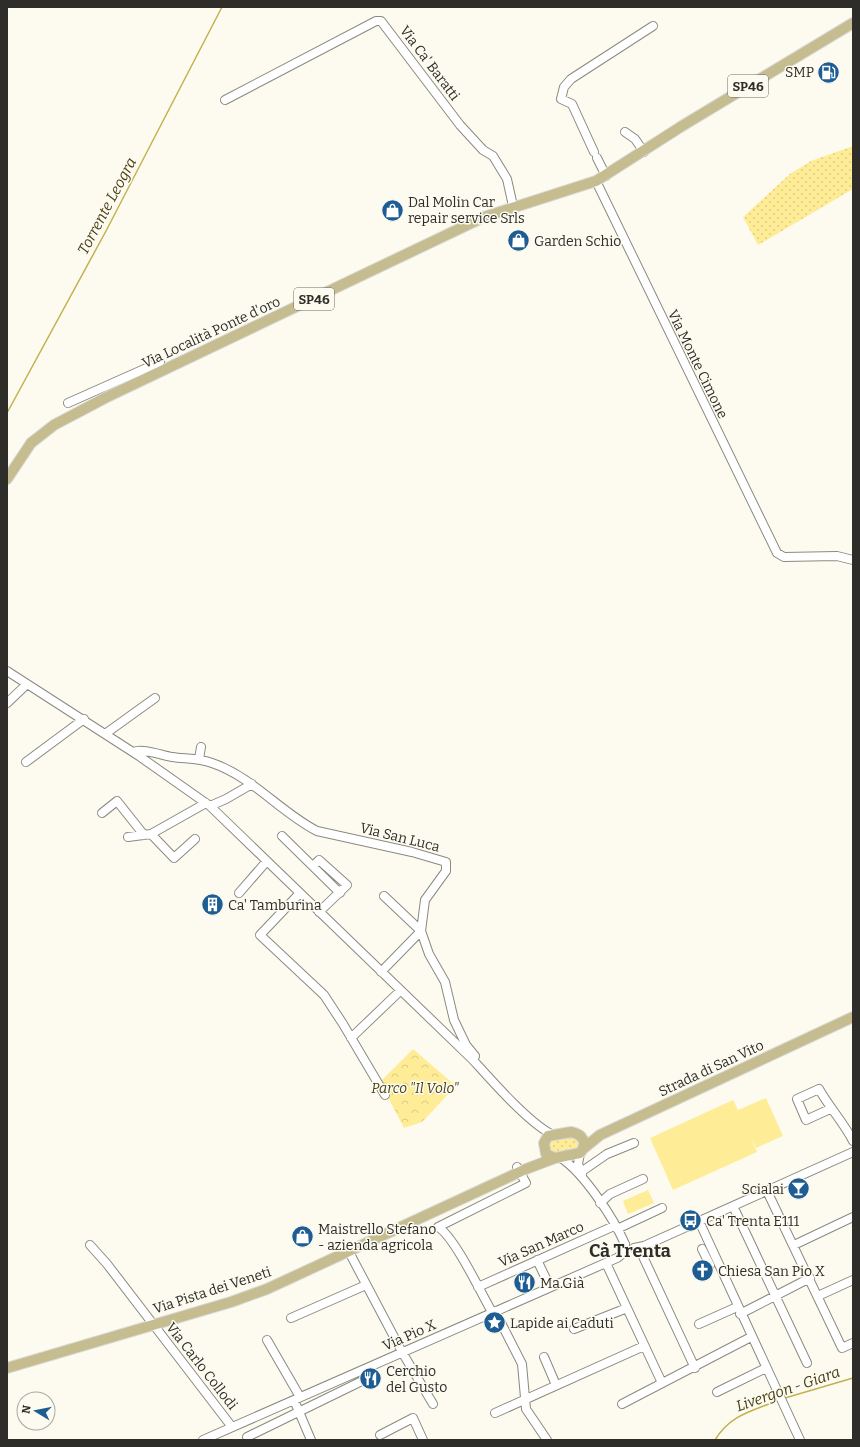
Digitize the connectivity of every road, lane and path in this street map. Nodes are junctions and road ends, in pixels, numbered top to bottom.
1 (853, 23) edge
2 (653, 26) dead end
3 (224, 100) dead end
4 (625, 132) dead end
5 (644, 152) junction
6 (606, 176) junction
7 (596, 181) junction
8 (513, 206) junction
9 (160, 362) dead end
10 (68, 404) dead end
11 (7, 479) edge
12 (853, 560) edge
13 (7, 671) edge
14 (27, 684) junction
15 (155, 698) dead end
16 (7, 703) edge
17 (84, 719) junction
18 (105, 734) junction
19 (201, 747) dead end
20 (133, 752) junction
21 (199, 759) junction
22 (26, 762) dead end
23 (252, 784) junction
24 (208, 805) junction
25 (102, 813) dead end
26 (148, 834) junction
27 (282, 836) dead end
28 (128, 837) dead end
29 (195, 839) dead end
30 (266, 862) junction
31 (239, 892) dead end
32 (299, 894) junction
33 (384, 896) dead end
34 (319, 912) junction
35 (421, 931) junction
36 (381, 972) junction
37 (400, 991) junction
38 (853, 1017) edge
39 (351, 1038) junction
40 (472, 1060) junction
41 (385, 1095) dead end
42 (830, 1109) dead end
43 (533, 1120) junction
44 (551, 1134) junction
45 (581, 1135) junction
46 (600, 1135) junction
47 (853, 1141) edge
48 (634, 1144) dead end
49 (544, 1146) junction
50 (582, 1150) junction
51 (853, 1152) edge
52 (558, 1158) junction
53 (521, 1169) junction
54 (581, 1172) junction
55 (643, 1179) dead end
56 (584, 1181) junction
57 (767, 1191) junction
58 (600, 1203) junction
59 (733, 1206) junction
60 (662, 1208) dead end
61 (853, 1217) edge
62 (699, 1221) junction
63 (615, 1227) junction
64 (794, 1245) junction
65 (90, 1246) dead end
66 (625, 1248) junction
67 (636, 1248) junction
68 (348, 1250) junction
69 (702, 1250) dead end
70 (538, 1260) junction
71 (606, 1263) junction
72 (710, 1265) dead end
73 (810, 1278) junction
74 (853, 1280) edge
75 (366, 1284) junction
76 (478, 1287) junction
77 (550, 1287) junction
78 (775, 1296) junction
79 (818, 1296) junction
80 (627, 1308) junction
81 (739, 1310) junction
82 (494, 1312) junction
83 (291, 1318) dead end
84 (153, 1324) junction
85 (699, 1324) dead end
86 (574, 1329) dead end
87 (751, 1337) junction
88 (267, 1340) dead end
89 (853, 1343) edge
90 (644, 1346) junction
91 (402, 1352) junction
92 (544, 1357) dead end
93 (807, 1363) dead end
94 (7, 1368) edge
95 (695, 1368) junction
96 (766, 1368) junction
97 (364, 1380) dead end
98 (662, 1383) junction
99 (556, 1386) junction
100 (718, 1392) dead end
101 (297, 1399) junction
102 (524, 1400) junction
103 (433, 1404) dead end
104 (622, 1404) dead end
105 (298, 1411) junction
106 (495, 1413) dead end
107 (232, 1427) junction
108 (380, 1434) dead end
109 (247, 1437) dead end
110 (203, 1440) edge
111 (310, 1440) edge
112 (423, 1440) edge
113 (547, 1440) edge
114 (800, 1440) edge

1 - 5 main road, SP46
2 - 6 street
3 - 8 street, Via Ca' Baratti
4 - 5 street
5 - 6 main road, Via Località Ponte d'oro / SP46
6 - 7 main road, Via Località Ponte d'oro / SP46
7 - 8 main road, Via Località Ponte d'oro / SP46
7 - 12 street, Via Monte Cimone
8 - 11 main road, Via Località Ponte d'oro / SP46
9 - 10 street, Via Località Ponte d'oro
13 - 14 street
14 - 16 street
14 - 17 street
15 - 18 street
17 - 18 street
17 - 22 street
18 - 20 street
19 - 21 street
20 - 21 street, Via San Luca
20 - 24 street
21 - 23 street, Via San Luca
23 - 24 street
23 - 35 street, Via San Luca
24 - 26 street
24 - 30 street
25 - 26 street
26 - 28 street
26 - 29 street
27 - 34 street
30 - 31 street
30 - 32 street
32 - 34 street
32 - 39 street
33 - 35 street
34 - 36 street
35 - 36 street
35 - 40 street, Via San Luca
36 - 37 street
37 - 39 street
37 - 40 street
38 - 46 main road, Strada di San Vito
39 - 41 street
40 - 43 street
42 - 47 street
43 - 44 street
43 - 49 street
44 - 45 main road
44 - 49 main road, Via Pista dei Veneti
45 - 46 main road
45 - 50 main road
46 - 50 main road, Strada di San Vito
48 - 54 street
49 - 52 main road
49 - 53 main road, Via Pista dei Veneti
50 - 52 main road, Via Pista dei Veneti
50 - 54 street
51 - 57 street, Via Pio X
52 - 53 main road, Via Pista dei Veneti
52 - 56 street
53 - 68 main road, Via Pista dei Veneti
53 - 76 street
54 - 56 street
55 - 58 street
56 - 58 street
57 - 59 street, Via Pio X
57 - 64 street
58 - 63 street
59 - 62 street, Via Pio X
59 - 78 street
60 - 63 street, Via San Marco
61 - 64 street
62 - 67 street, Via Pio X
62 - 81 street
63 - 66 street
63 - 70 street, Via San Marco
64 - 73 street
65 - 84 street, Via Carlo Collodi
66 - 67 street, Via Pio X
66 - 71 street, Via Pio X
67 - 95 street
68 - 75 street
68 - 84 main road, Via Pista dei Veneti
69 - 72 street
70 - 76 street, Via San Marco
70 - 77 street
71 - 77 street, Via Pio X
71 - 80 street
73 - 78 street
73 - 79 street
74 - 79 street
75 - 83 street
75 - 91 street
76 - 82 street
77 - 82 street, Via Pio X
78 - 81 street
78 - 93 street
79 - 89 street
80 - 86 street
80 - 90 street
81 - 85 street
81 - 87 street
82 - 91 street, Via Pio X
82 - 102 street
84 - 94 main road, Via Pista dei Veneti
84 - 107 street, Via Carlo Collodi
87 - 95 street
87 - 96 street
88 - 101 street
90 - 98 street
90 - 99 street
91 - 101 street, Via Pio X
91 - 103 street
92 - 99 street
95 - 98 street
96 - 100 street
96 - 114 street
97 - 105 street
98 - 104 street
99 - 102 street
101 - 105 street
101 - 107 street, Via Pio X
102 - 106 street
102 - 113 street
105 - 109 street
105 - 111 street
107 - 110 street, Via Pio X
108 - 112 street

